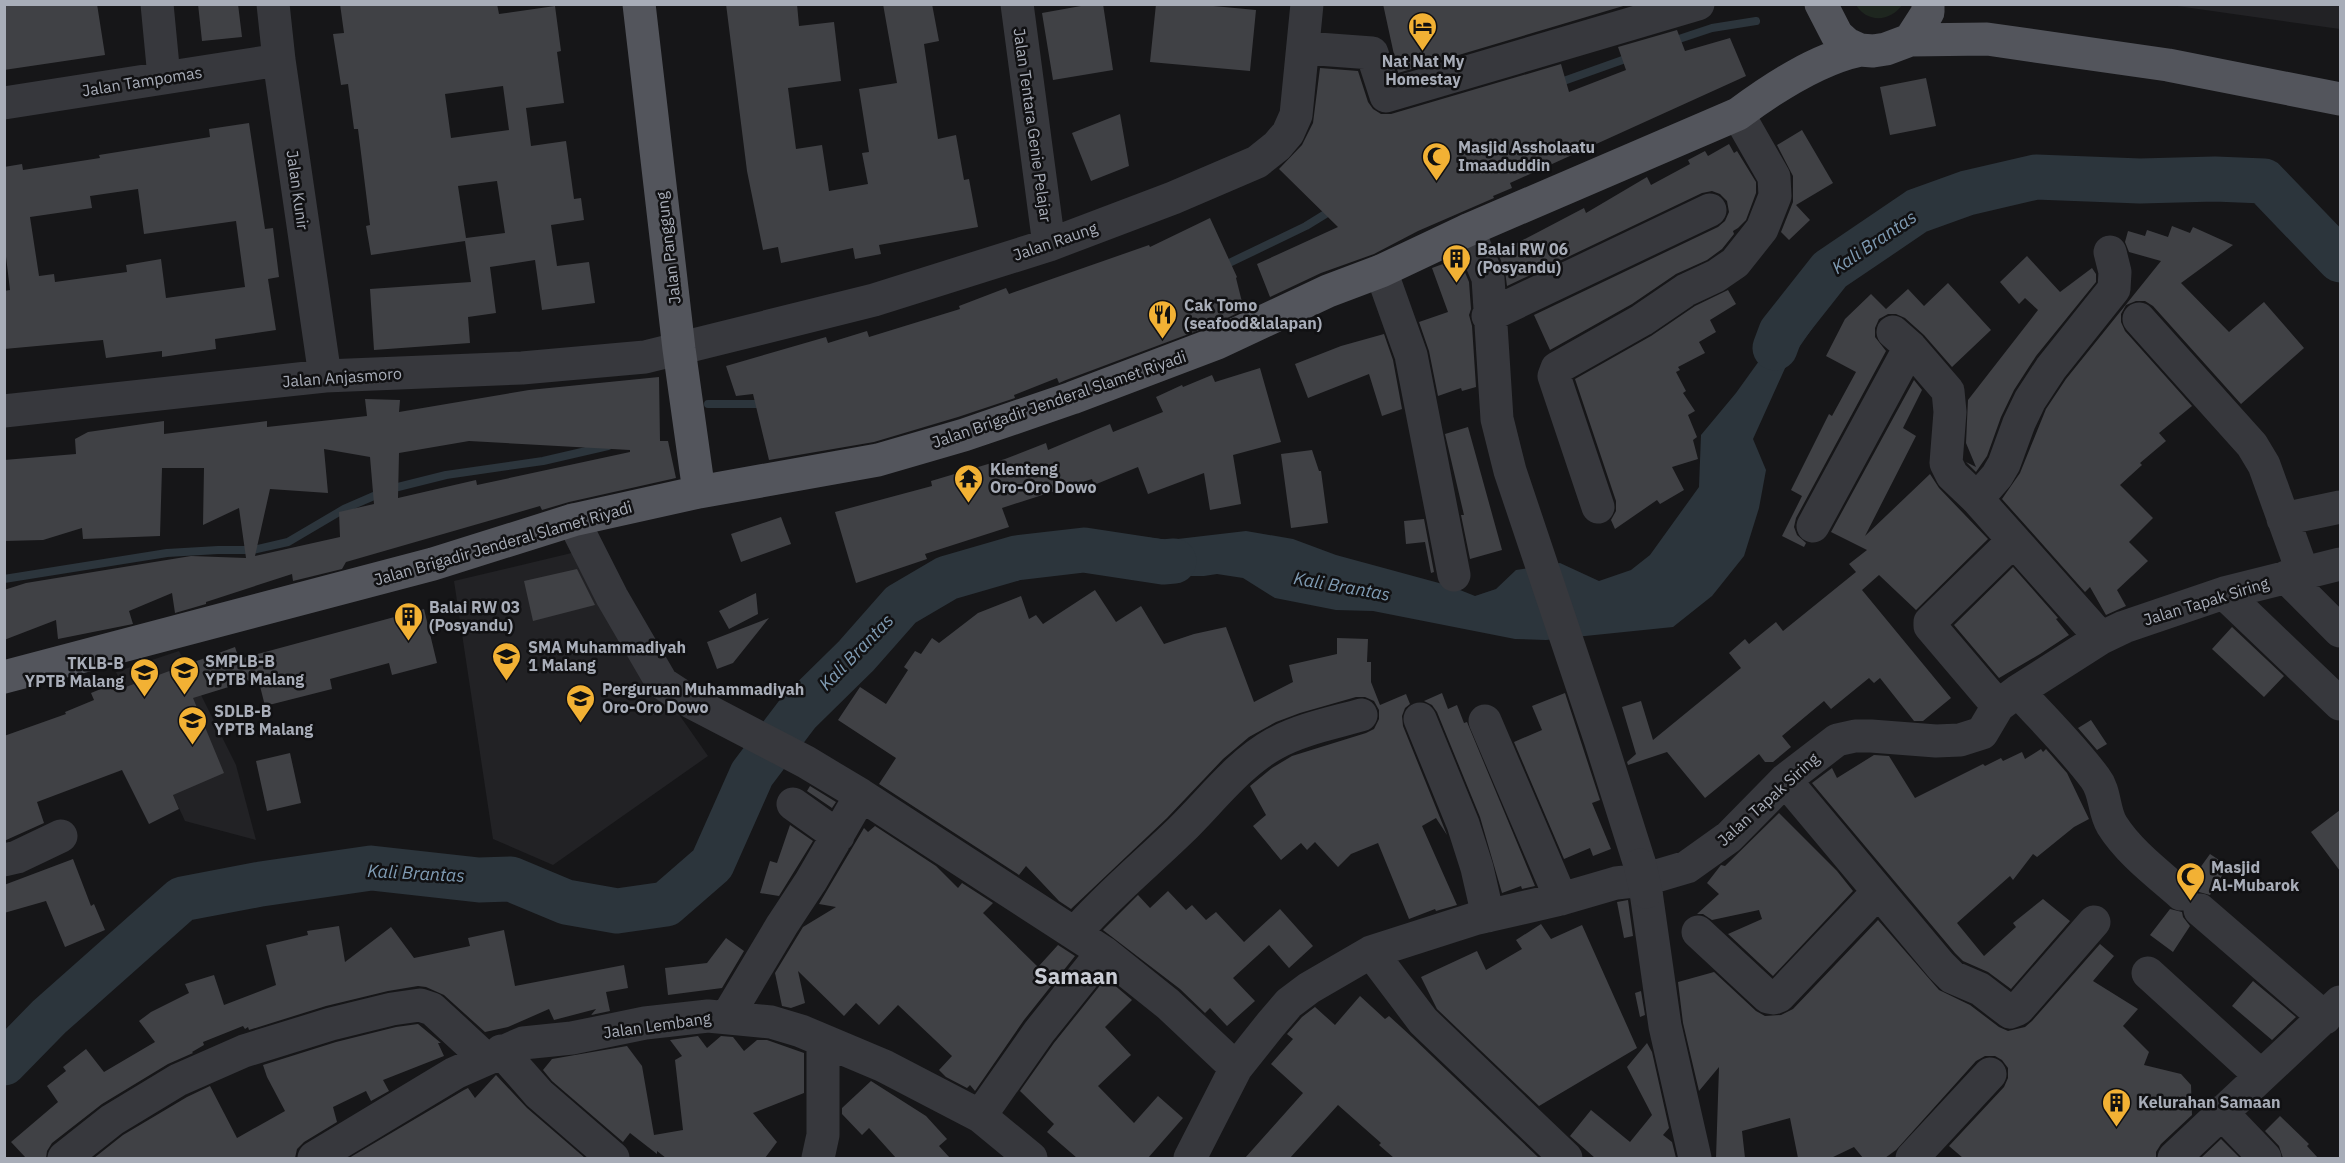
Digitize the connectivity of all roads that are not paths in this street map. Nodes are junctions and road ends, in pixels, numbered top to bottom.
1 (157, 4) edge
2 (273, 4) edge
3 (639, 4) edge
4 (1017, 4) edge
5 (1307, 4) edge
6 (1698, 4) edge
7 (1821, 4) edge
8 (1928, 4) edge
9 (1910, 40) junction
10 (1304, 48) junction
11 (1860, 50) junction
12 (279, 60) junction
13 (164, 77) junction
14 (2340, 99) edge
15 (4, 103) edge
16 (1738, 114) junction
17 (1710, 210) dead end
18 (1468, 230) junction
19 (1049, 245) junction
20 (2110, 252) dead end
21 (1381, 271) junction
22 (1488, 316) junction
23 (2139, 319) dead end
24 (679, 349) junction
25 (325, 376) junction
26 (4, 411) edge
27 (699, 492) junction
28 (1977, 499) junction
29 (1598, 507) dead end
30 (2340, 507) edge
31 (2283, 519) junction
32 (573, 520) junction
33 (1813, 526) dead end
34 (2013, 541) junction
35 (2340, 564) edge
36 (1454, 575) dead end
37 (2295, 575) junction
38 (2224, 593) junction
39 (2340, 631) edge
40 (2101, 638) junction
41 (4, 677) edge
42 (2008, 699) junction
43 (2340, 704) edge
44 (1361, 715) dead end
45 (1420, 719) dead end
46 (1485, 722) dead end
47 (1785, 780) junction
48 (861, 795) junction
49 (793, 804) dead end
50 (61, 836) dead end
51 (838, 837) junction
52 (4, 860) edge
53 (1877, 893) junction
54 (1561, 899) junction
55 (1488, 916) junction
56 (2094, 922) dead end
57 (1698, 932) dead end
58 (1075, 933) junction
59 (1103, 952) junction
60 (1371, 952) junction
61 (2148, 973) dead end
62 (2336, 1006) edge
63 (727, 1017) junction
64 (440, 1018) junction
65 (823, 1041) junction
66 (493, 1055) junction
67 (865, 1058) junction
68 (1236, 1068) junction
69 (455, 1073) junction
70 (1990, 1074) dead end
71 (2261, 1076) junction
72 (2221, 1112) junction
73 (823, 1116) junction
74 (980, 1116) junction
75 (64, 1158) edge
76 (314, 1158) edge
77 (613, 1158) edge
78 (818, 1158) edge
79 (1030, 1158) edge
80 (1190, 1158) edge
81 (1566, 1158) edge
82 (1695, 1158) edge
83 (1912, 1158) edge
84 (2174, 1158) edge
85 (2265, 1158) edge

1 - 13 street
2 - 12 street, Jalan Kunir
3 - 24 main road, Jalan Panggung
4 - 19 street, Jalan Tentara Genie Pelajar
5 - 10 street, Jalan Raung
6 - 10 street
7 - 11 main road
8 - 9 main road
9 - 11 main road, Jalan Brigadir Jenderal Slamet Riyadi
9 - 14 main road, Jalan Brigadir Jenderal Slamet Riyadi
10 - 19 street, Jalan Raung
11 - 16 main road, Jalan Brigadir Jenderal Slamet Riyadi
12 - 13 street, Jalan Tampomas
12 - 25 street, Jalan Kunir
13 - 15 street, Jalan Tampomas
16 - 18 main road, Jalan Brigadir Jenderal Slamet Riyadi
16 - 29 street
17 - 22 street
18 - 21 main road, Jalan Brigadir Jenderal Slamet Riyadi
18 - 22 street
19 - 24 street, Jalan Raung
20 - 28 street
21 - 27 main road, Jalan Brigadir Jenderal Slamet Riyadi
21 - 36 street
22 - 82 street
23 - 31 street
24 - 25 street, Jalan Anjasmoro
24 - 27 main road, Jalan Panggung
25 - 26 street, Jalan Anjasmoro
27 - 32 main road, Jalan Brigadir Jenderal Slamet Riyadi
28 - 33 street
28 - 34 street
30 - 31 street
31 - 37 street
32 - 41 main road, Jalan Brigadir Jenderal Slamet Riyadi
32 - 48 street
34 - 40 street
34 - 42 street
35 - 37 street, Jalan Tapak Siring
37 - 38 street, Jalan Tapak Siring
37 - 39 street
38 - 40 street, Jalan Tapak Siring
38 - 43 street
40 - 42 street, Jalan Tapak Siring
42 - 47 street, Jalan Tapak Siring
42 - 62 street
44 - 58 street
45 - 55 street
46 - 54 street
47 - 53 street
47 - 54 street, Jalan Tapak Siring
48 - 51 street
48 - 58 street
49 - 51 street
50 - 52 street
51 - 63 street
53 - 56 street
53 - 57 street
54 - 55 street, Jalan Tapak Siring
55 - 60 street, Jalan Tapak Siring
58 - 59 street
59 - 68 street
59 - 74 street
60 - 68 street, Jalan Tapak Siring
60 - 81 street
61 - 71 street
62 - 71 street
63 - 65 street, Jalan Lembang
63 - 66 street, Jalan Lembang
64 - 66 street
64 - 69 street
64 - 75 street
65 - 67 street, Jalan Lembang
65 - 73 street
66 - 69 street, Jalan Lembang
66 - 77 street
67 - 73 street
67 - 74 street, Jalan Lembang
68 - 80 street, Jalan Tapak Siring
69 - 76 street, Jalan Lembang
70 - 83 street
71 - 72 street
72 - 84 street
72 - 85 street
73 - 78 street
74 - 79 street, Jalan Lembang

